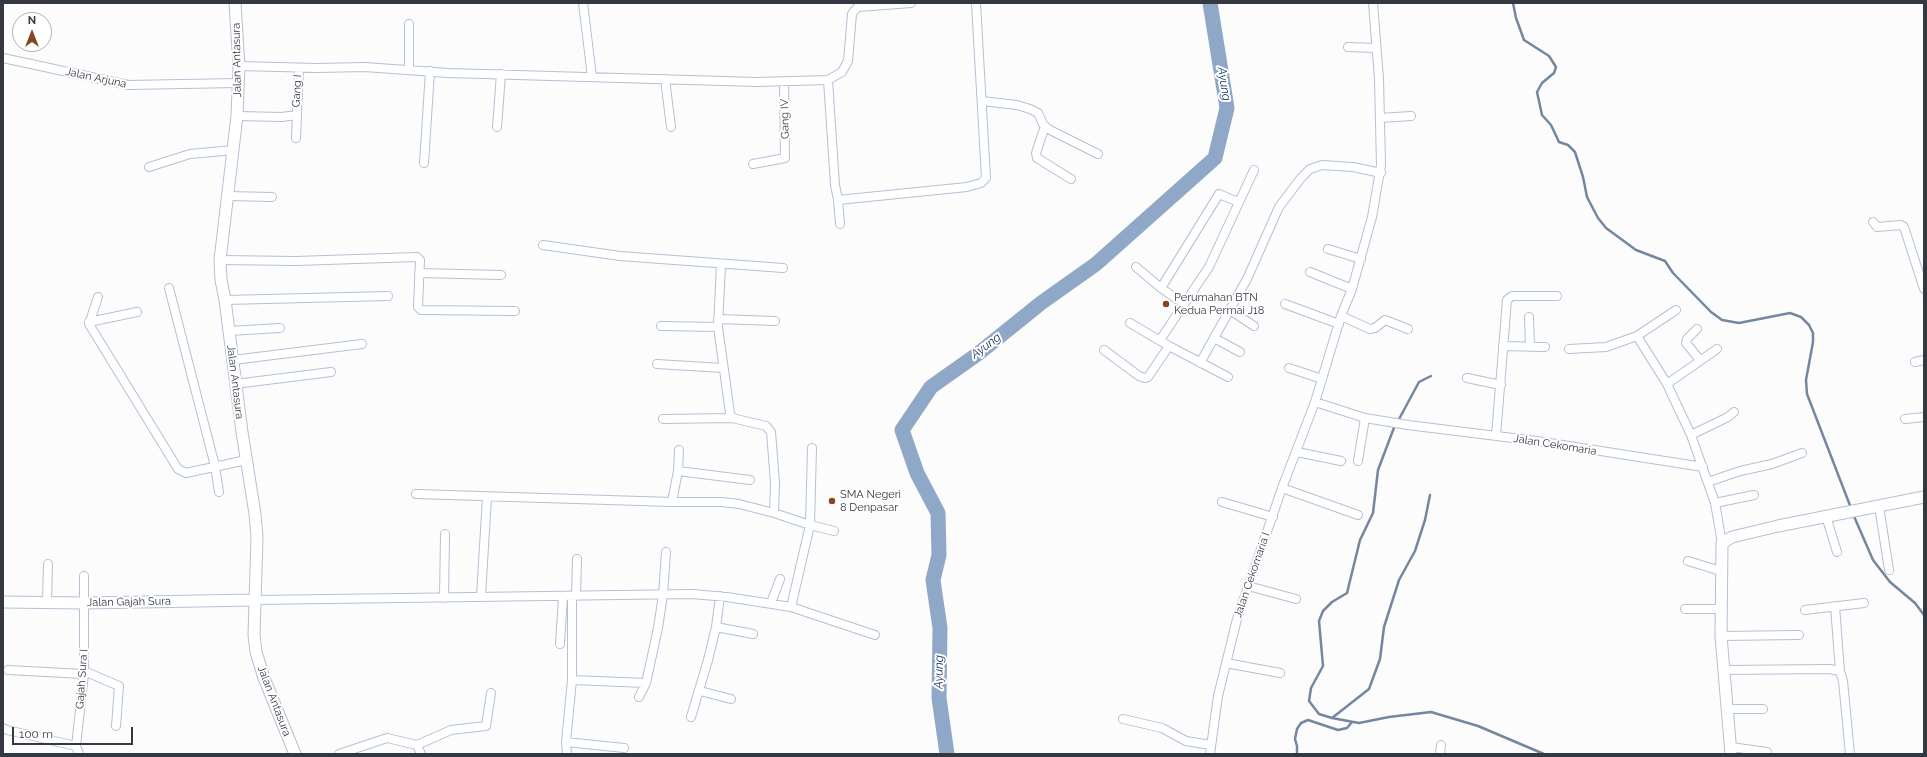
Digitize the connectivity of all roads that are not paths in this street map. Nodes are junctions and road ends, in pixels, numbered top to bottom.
1 (236, 3) edge
2 (583, 3) edge
3 (911, 3) edge
4 (976, 3) edge
5 (1373, 3) edge
6 (409, 24) dead end
7 (1348, 47) dead end
8 (1376, 48) junction
9 (3, 58) edge
10 (239, 66) junction
11 (299, 68) junction
12 (409, 70) junction
13 (430, 71) junction
14 (501, 74) junction
15 (592, 76) junction
16 (665, 80) junction
17 (828, 80) junction
18 (784, 82) junction
19 (238, 83) junction
20 (982, 102) junction
21 (296, 115) junction
22 (237, 116) junction
23 (1411, 116) dead end
24 (1380, 118) junction
25 (1044, 126) junction
26 (671, 127) dead end
27 (498, 128) dead end
28 (296, 138) dead end
29 (234, 150) junction
30 (1098, 154) dead end
31 (424, 163) dead end
32 (754, 164) dead end
33 (149, 166) dead end
34 (1254, 170) dead end
35 (1381, 173) junction
36 (1071, 179) dead end
37 (228, 196) junction
38 (272, 197) dead end
39 (838, 200) junction
40 (1238, 202) junction
41 (1873, 222) dead end
42 (840, 224) dead end
43 (543, 245) dead end
44 (1328, 249) dead end
45 (1361, 259) junction
46 (220, 260) junction
47 (721, 264) junction
48 (1136, 266) dead end
49 (783, 268) dead end
50 (1310, 272) dead end
51 (419, 273) junction
52 (501, 275) dead end
53 (169, 288) dead end
54 (1161, 288) junction
55 (1352, 289) junction
56 (1924, 289) edge
57 (388, 296) dead end
58 (1557, 296) dead end
59 (98, 297) dead end
60 (226, 300) junction
61 (1184, 304) junction
62 (1286, 304) dead end
63 (1230, 310) junction
64 (1676, 310) dead end
65 (515, 311) dead end
66 (137, 312) dead end
67 (1341, 316) junction
68 (1529, 317) dead end
69 (775, 321) dead end
70 (88, 322) junction
71 (718, 323) junction
72 (1130, 323) dead end
73 (1339, 324) junction
74 (661, 326) dead end
75 (1254, 326) dead end
76 (280, 328) dead end
77 (1408, 329) dead end
78 (1697, 329) dead end
79 (228, 331) junction
80 (1637, 336) junction
81 (1214, 338) junction
82 (1160, 340) junction
83 (362, 344) dead end
84 (1169, 346) junction
85 (1503, 346) junction
86 (1530, 347) junction
87 (1546, 347) dead end
88 (1568, 349) dead end
89 (1717, 349) dead end
90 (1104, 350) dead end
91 (1240, 352) dead end
92 (232, 360) junction
93 (1700, 360) junction
94 (1924, 360) edge
95 (1915, 362) dead end
96 (1200, 363) junction
97 (657, 364) dead end
98 (723, 368) junction
99 (1289, 368) dead end
100 (331, 372) dead end
101 (1228, 376) dead end
102 (1467, 378) dead end
103 (1322, 379) junction
104 (236, 384) junction
105 (1666, 384) junction
106 (1501, 385) junction
107 (1315, 402) junction
108 (1734, 412) dead end
109 (1924, 417) edge
110 (732, 418) junction
111 (1365, 418) junction
112 (663, 419) dead end
113 (1905, 419) dead end
114 (1691, 435) junction
115 (1496, 436) junction
116 (812, 448) dead end
117 (679, 450) dead end
118 (1297, 452) junction
119 (1802, 454) dead end
120 (246, 460) junction
121 (1341, 461) dead end
122 (1358, 461) dead end
123 (215, 466) junction
124 (1703, 467) junction
125 (678, 471) junction
126 (750, 480) dead end
127 (1708, 482) junction
128 (1282, 488) junction
129 (219, 492) dead end
130 (416, 494) dead end
131 (1754, 495) dead end
132 (487, 497) junction
133 (1924, 497) edge
134 (672, 502) junction
135 (1222, 502) dead end
136 (1716, 503) junction
137 (1879, 506) junction
138 (774, 513) junction
139 (1358, 515) dead end
140 (1826, 516) junction
141 (1273, 517) junction
142 (810, 525) junction
143 (834, 531) dead end
144 (445, 534) dead end
145 (1722, 543) junction
146 (666, 552) dead end
147 (1837, 552) dead end
148 (577, 559) dead end
149 (1688, 561) dead end
150 (48, 564) dead end
151 (1889, 570) dead end
152 (1721, 571) junction
153 (84, 576) dead end
154 (780, 579) dead end
155 (1248, 586) junction
156 (481, 596) junction
157 (570, 596) junction
158 (663, 596) junction
159 (720, 596) junction
160 (444, 598) junction
161 (1296, 599) dead end
162 (254, 600) junction
163 (3, 602) edge
164 (47, 603) junction
165 (84, 603) junction
166 (771, 603) junction
167 (1864, 603) dead end
168 (1835, 606) junction
169 (791, 607) junction
170 (1685, 609) dead end
171 (1720, 609) junction
172 (1806, 610) dead end
173 (716, 627) junction
174 (754, 634) dead end
175 (875, 635) dead end
176 (1799, 635) dead end
177 (1721, 636) junction
178 (560, 644) dead end
179 (1226, 663) junction
180 (8, 670) dead end
181 (1723, 670) junction
182 (1840, 672) junction
183 (84, 673) junction
184 (1280, 673) dead end
185 (572, 680) junction
186 (646, 683) junction
187 (700, 691) junction
188 (491, 693) dead end
189 (639, 697) dead end
190 (731, 699) dead end
191 (1763, 708) dead end
192 (1728, 710) junction
193 (691, 717) dead end
194 (1123, 719) dead end
195 (116, 726) dead end
196 (3, 728) edge
197 (566, 742) junction
198 (417, 745) junction
199 (1211, 745) junction
200 (1440, 745) dead end
201 (624, 748) dead end
202 (77, 750) edge
203 (1731, 750) edge
204 (1767, 752) dead end
205 (295, 754) edge
206 (339, 754) edge
207 (421, 754) edge
208 (567, 754) edge
209 (1210, 754) edge
210 (1440, 754) edge
211 (1850, 754) edge

1 - 10 main road, Jalan Antasura
2 - 15 street
3 - 17 street
4 - 20 street
5 - 8 street, Jalan Cekomaria I
6 - 12 street
7 - 8 street
8 - 24 street, Jalan Cekomaria I
9 - 19 street, Jalan Arjuna
10 - 11 street
10 - 19 main road, Jalan Antasura
11 - 12 street
11 - 21 street, Gang I
12 - 13 street
13 - 14 street
13 - 31 street
14 - 15 street
14 - 27 street
15 - 16 street
16 - 18 street
16 - 26 street
17 - 18 street
17 - 39 street
18 - 32 street, Gang IV
19 - 22 main road, Jalan Antasura
20 - 25 street
20 - 39 street
21 - 22 street
21 - 28 street, Gang I
22 - 29 main road, Jalan Antasura
23 - 24 street
24 - 35 street, Jalan Cekomaria I
25 - 30 street
25 - 36 street
29 - 33 street
29 - 37 main road, Jalan Antasura
34 - 40 street
35 - 45 street, Jalan Cekomaria I
35 - 63 street
37 - 38 street
37 - 46 main road, Jalan Antasura
39 - 42 street
40 - 54 street
40 - 61 street
41 - 56 street
43 - 47 street
44 - 45 street
45 - 55 street, Jalan Cekomaria I
46 - 51 street
46 - 60 main road, Jalan Antasura
47 - 49 street
47 - 71 street
48 - 54 street
50 - 55 street
51 - 52 street
51 - 65 street
53 - 123 street
54 - 61 street
55 - 67 street, Jalan Cekomaria I
57 - 60 street
58 - 85 street
59 - 70 street
60 - 79 main road, Jalan Antasura
61 - 82 street
62 - 73 street
63 - 75 street
63 - 81 street
64 - 80 street
66 - 70 street
67 - 73 street, Jalan Cekomaria I
67 - 77 street
68 - 86 street
69 - 71 street
70 - 123 street
71 - 74 street
71 - 98 street
72 - 82 street
73 - 103 street, Jalan Cekomaria I
76 - 79 street
78 - 93 street
79 - 92 main road, Jalan Antasura
80 - 88 street
80 - 105 street
81 - 91 street
81 - 96 street
82 - 84 street
83 - 92 street
84 - 90 street
84 - 96 street
85 - 86 street
85 - 106 street
86 - 87 street
89 - 93 street
92 - 104 main road, Jalan Antasura
93 - 105 street
94 - 95 street
96 - 101 street
97 - 98 street
98 - 110 street
99 - 103 street
100 - 104 street
102 - 106 street
103 - 107 street, Jalan Cekomaria I
104 - 120 main road, Jalan Antasura
105 - 114 street
106 - 115 street
107 - 111 street, Jalan Cekomaria
107 - 118 street, Jalan Cekomaria I
108 - 114 street
109 - 113 street
110 - 112 street
110 - 138 street
111 - 115 street, Jalan Cekomaria
111 - 122 street
114 - 124 street
115 - 124 street, Jalan Cekomaria
116 - 142 street
117 - 125 street
118 - 121 street
118 - 128 street, Jalan Cekomaria I
119 - 127 street
120 - 123 street
120 - 162 main road, Jalan Antasura
123 - 129 street
124 - 127 street
125 - 126 street
125 - 134 street
127 - 136 street
128 - 139 street
128 - 141 street, Jalan Cekomaria I
130 - 132 street
131 - 136 street
132 - 134 street
132 - 156 street
133 - 137 main road
134 - 138 street
135 - 141 street
136 - 145 street
137 - 140 main road
137 - 151 street
138 - 142 street
140 - 145 main road
140 - 147 street
141 - 155 street, Jalan Cekomaria I
142 - 143 street
142 - 169 street
144 - 160 street
145 - 152 main road
146 - 158 street
148 - 157 street
149 - 152 street
150 - 164 street
152 - 171 main road
153 - 165 street, Gajah Sura I
154 - 166 street
155 - 161 street
155 - 179 street, Jalan Cekomaria I
156 - 157 street
156 - 160 street
157 - 158 street
157 - 178 street
157 - 185 street
158 - 159 street
158 - 186 street
159 - 166 street
159 - 173 street
160 - 162 street
162 - 165 main road, Jalan Gajah Sura
162 - 205 main road, Jalan Antasura
163 - 164 main road, Jalan Gajah Sura
164 - 165 main road, Jalan Gajah Sura
165 - 183 street, Gajah Sura I
166 - 169 street
167 - 168 street
168 - 172 street
168 - 182 street
169 - 175 street
170 - 171 street
171 - 177 main road
173 - 174 street
173 - 187 street
176 - 177 street
177 - 181 main road
179 - 184 street
179 - 199 street, Jalan Cekomaria I
180 - 183 street
181 - 182 street
181 - 192 main road
182 - 211 street
183 - 195 street
183 - 202 street, Gajah Sura I
185 - 186 street
185 - 197 street
186 - 189 street
187 - 190 street
187 - 193 street
188 - 198 street
191 - 192 street
192 - 203 main road
194 - 199 street
196 - 202 street
197 - 201 street
197 - 208 street
198 - 206 street
198 - 207 street
199 - 209 street, Jalan Cekomaria I
200 - 210 street
203 - 204 street

